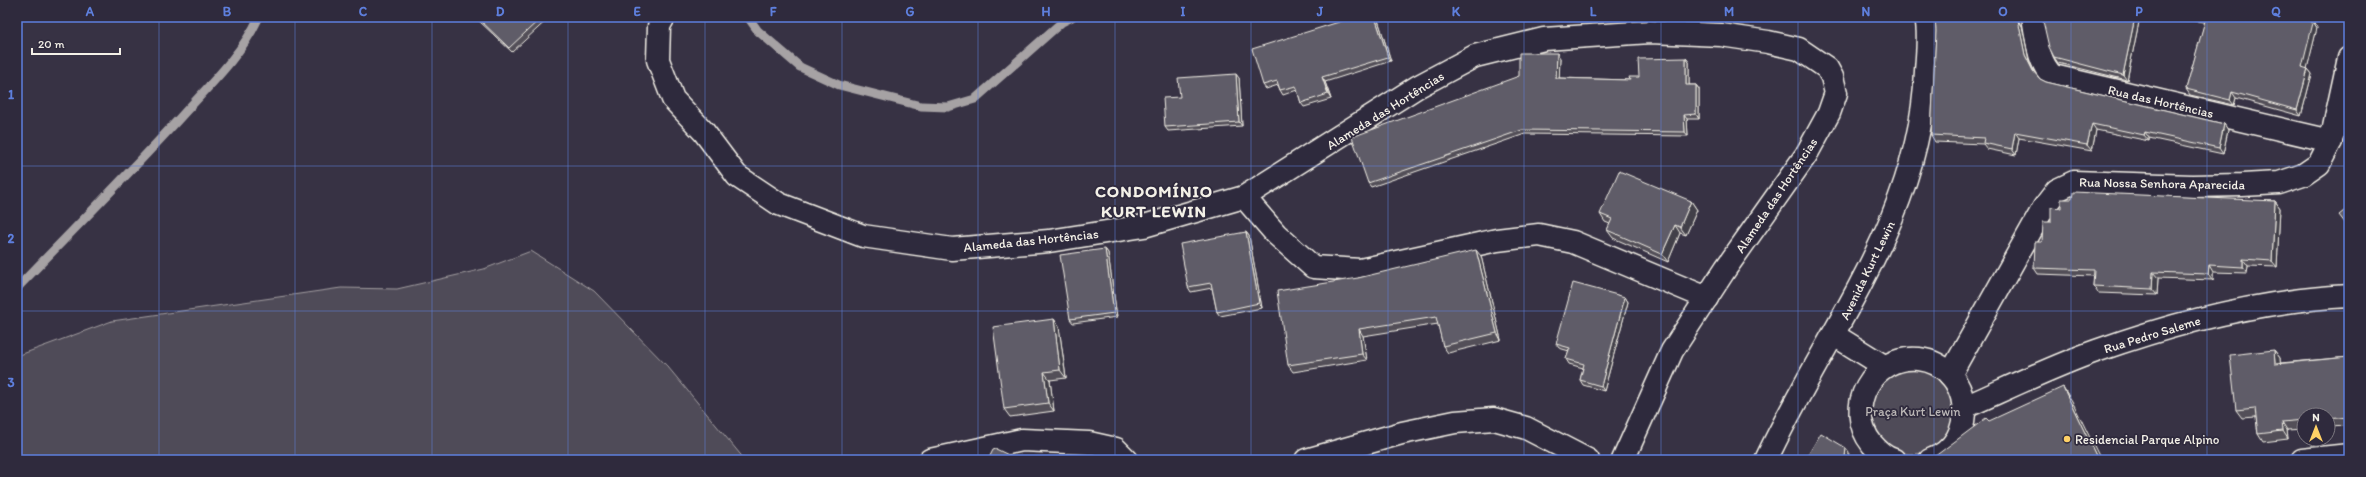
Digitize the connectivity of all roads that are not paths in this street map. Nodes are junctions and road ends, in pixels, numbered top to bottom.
1 (664, 17) edge
2 (1926, 17) edge
3 (2033, 17) edge
4 (2349, 58) edge
5 (2331, 141) junction
6 (1244, 197) junction
7 (2349, 296) edge
8 (1707, 298) junction
9 (1834, 336) junction
10 (1884, 366) junction
11 (1950, 375) junction
12 (1965, 407) junction
13 (2349, 456) edge
14 (930, 460) edge
15 (1127, 460) edge
16 (1306, 460) edge
17 (1588, 460) edge
18 (1623, 460) edge
19 (1766, 460) edge
20 (1892, 460) edge
21 (1930, 460) edge
22 (2302, 460) edge

1 - 6 street, Alameda das Hortências
2 - 9 street, Avenida Kurt Lewin
3 - 5 street, Rua das Hortências
4 - 5 street, Rua Nossa Senhora Aparecida
5 - 11 street, Rua Nossa Senhora Aparecida
6 - 8 street
6 - 8 street, Alameda das Hortências
7 - 12 street, Rua Pedro Saleme
8 - 18 street, Alameda das Hortências
9 - 10 street
9 - 19 street, Avenida Kurt Lewin
10 - 11 street
10 - 20 street
11 - 12 street
12 - 21 street
13 - 22 street
14 - 15 street
16 - 17 street

